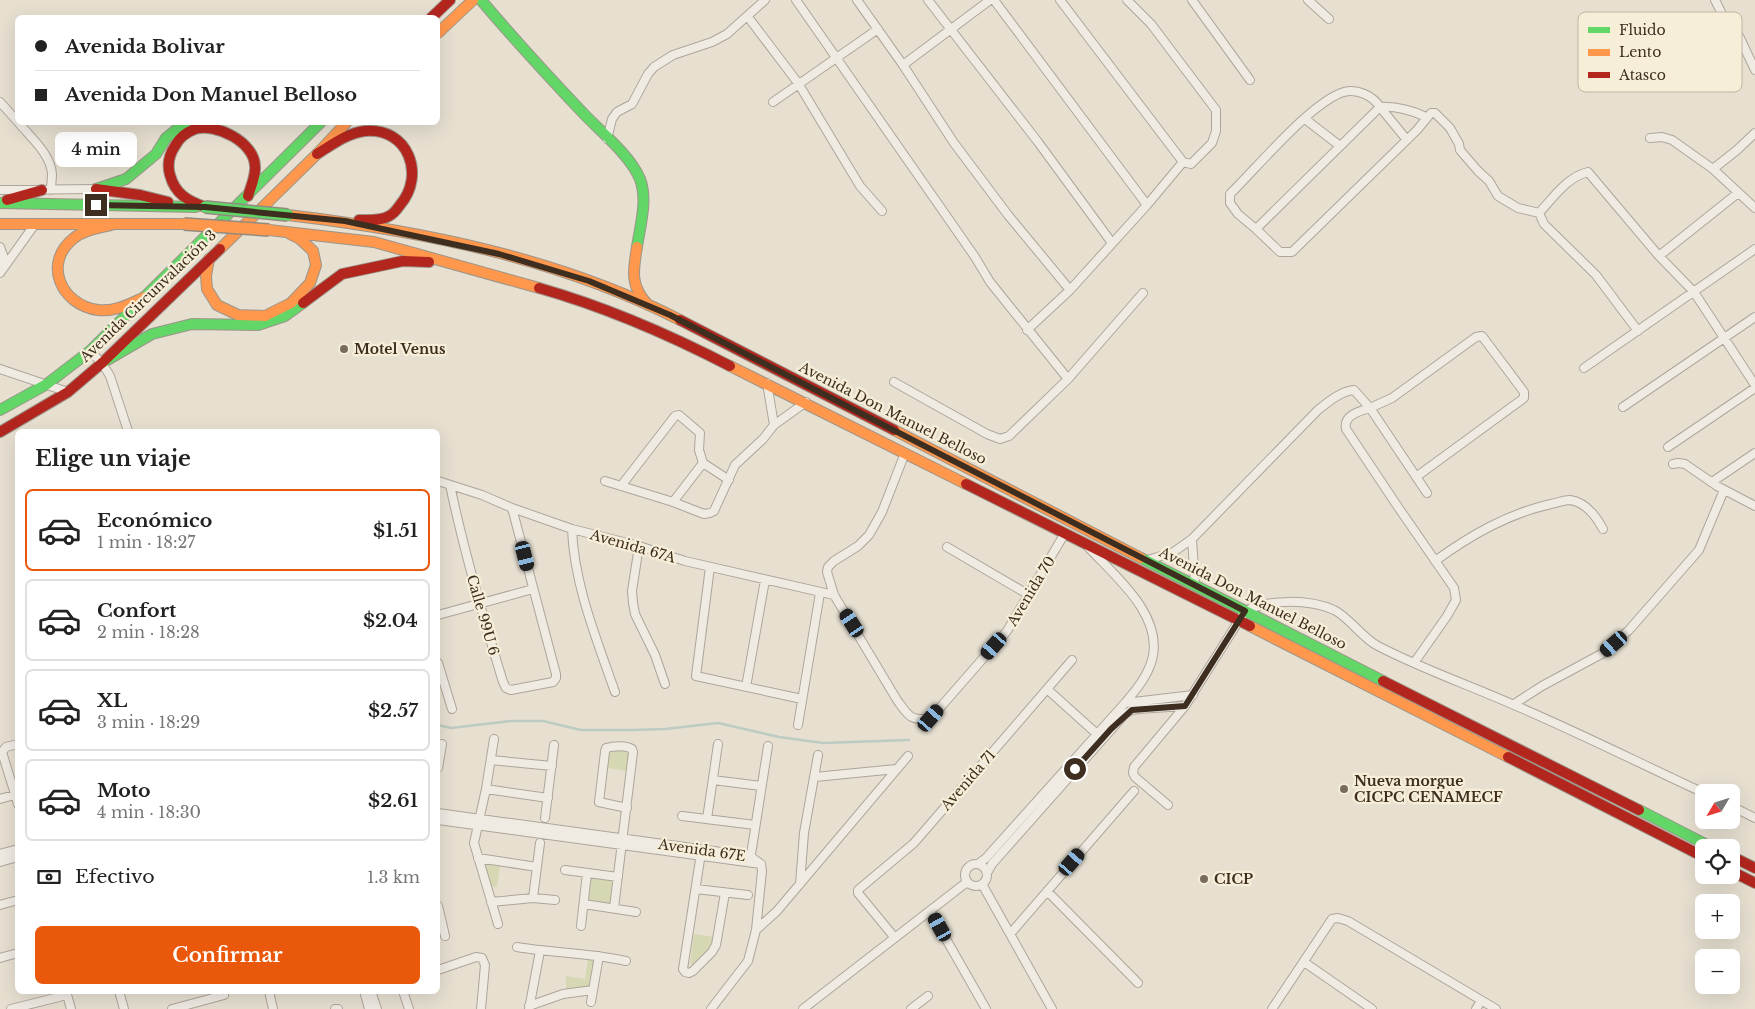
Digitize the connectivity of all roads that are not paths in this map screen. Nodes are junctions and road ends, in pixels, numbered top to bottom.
1 (450, 0) edge
2 (473, 0) edge
3 (481, 0) edge
4 (765, 0) edge
5 (796, 0) edge
6 (857, 0) edge
7 (928, 0) edge
8 (990, 0) edge
9 (994, 0) edge
10 (1060, 0) edge
11 (1127, 0) edge
12 (1192, 0) edge
13 (1308, 0) edge
14 (1715, 0) edge
15 (1721, 12) edge
16 (435, 15) edge
17 (748, 16) junction
18 (1329, 19) dead end
19 (878, 29) junction
20 (952, 30) junction
21 (440, 31) edge
22 (1742, 42) edge
23 (837, 57) junction
24 (903, 65) junction
25 (1755, 70) edge
26 (1250, 80) dead end
27 (798, 84) junction
28 (0, 102) edge
29 (773, 102) dead end
30 (1380, 107) junction
31 (1426, 117) junction
32 (15, 119) edge
33 (1305, 119) junction
34 (20, 125) edge
35 (181, 125) edge
36 (318, 125) edge
37 (344, 125) edge
38 (1755, 133) edge
39 (1650, 138) dead end
40 (607, 139) junction
41 (1407, 140) junction
42 (1340, 146) junction
43 (317, 154) junction
44 (1183, 162) junction
45 (1713, 170) junction
46 (96, 189) junction
47 (0, 190) edge
48 (46, 190) junction
49 (1738, 193) junction
50 (248, 196) junction
51 (0, 203) edge
52 (1147, 205) junction
53 (187, 207) junction
54 (205, 207) junction
55 (1755, 208) edge
56 (882, 211) dead end
57 (1539, 214) junction
58 (345, 221) junction
59 (0, 224) edge
60 (35, 224) junction
61 (114, 224) junction
62 (1256, 229) junction
63 (284, 231) junction
64 (1112, 243) junction
65 (0, 247) edge
66 (1755, 249) edge
67 (1658, 256) junction
68 (209, 259) junction
69 (452, 263) junction
70 (1, 271) edge
71 (1070, 290) junction
72 (1694, 292) junction
73 (1143, 293) dead end
74 (145, 297) junction
75 (650, 306) junction
76 (1755, 317) edge
77 (1027, 330) junction
78 (1638, 330) junction
79 (1725, 337) junction
80 (90, 351) junction
81 (102, 363) junction
82 (1584, 368) dead end
83 (0, 369) edge
84 (1068, 379) junction
85 (894, 382) dead end
86 (767, 383) junction
87 (47, 384) junction
88 (1755, 386) edge
89 (68, 392) junction
90 (806, 402) junction
91 (1370, 408) junction
92 (1623, 408) dead end
93 (0, 410) edge
94 (774, 425) junction
95 (127, 429) edge
96 (0, 432) edge
97 (1668, 447) dead end
98 (905, 453) junction
99 (1755, 453) edge
100 (703, 463) junction
101 (1673, 464) dead end
102 (1416, 477) junction
103 (729, 480) junction
104 (605, 481) dead end
105 (440, 482) edge
106 (1712, 482) junction
107 (450, 485) junction
108 (621, 486) junction
109 (1724, 490) junction
110 (1427, 492) dead end
111 (673, 502) junction
112 (1755, 506) edge
113 (512, 508) junction
114 (572, 529) junction
115 (1603, 529) dead end
116 (1065, 533) junction
117 (1192, 539) junction
118 (1085, 542) junction
119 (639, 546) junction
120 (947, 547) dead end
121 (1146, 560) junction
122 (1435, 561) junction
123 (710, 567) junction
124 (765, 580) junction
125 (1195, 584) junction
126 (533, 589) junction
127 (820, 592) junction
128 (834, 595) junction
129 (1028, 595) junction
130 (478, 602) junction
131 (440, 614) edge
132 (1242, 616) junction
133 (1072, 660) dead end
134 (1414, 662) junction
135 (440, 670) edge
136 (665, 684) dead end
137 (746, 687) junction
138 (1047, 689) junction
139 (615, 692) dead end
140 (1193, 695) junction
141 (802, 699) junction
142 (1125, 703) junction
143 (1514, 704) junction
144 (1185, 706) junction
145 (452, 709) dead end
146 (798, 725) dead end
147 (1097, 734) junction
148 (494, 739) dead end
149 (442, 744) dead end
150 (554, 744) dead end
151 (718, 744) dead end
152 (15, 745) edge
153 (768, 746) dead end
154 (440, 755) edge
155 (818, 755) dead end
156 (908, 756) dead end
157 (491, 760) junction
158 (552, 766) junction
159 (896, 769) junction
160 (815, 777) junction
161 (713, 780) junction
162 (761, 786) junction
163 (486, 789) junction
164 (1695, 790) edge
165 (1134, 791) dead end
166 (15, 792) edge
167 (15, 795) edge
168 (548, 798) junction
169 (0, 799) edge
170 (1168, 805) dead end
171 (627, 808) junction
172 (1740, 810) edge
173 (440, 814) edge
174 (682, 816) dead end
175 (545, 818) dead end
176 (1755, 818) edge
177 (707, 819) junction
178 (440, 820) edge
179 (478, 823) junction
180 (755, 825) junction
181 (1695, 839) edge
182 (622, 842) junction
183 (540, 843) dead end
184 (15, 850) edge
185 (701, 852) junction
186 (1695, 852) edge
187 (0, 854) edge
188 (15, 858) edge
189 (478, 858) junction
190 (750, 860) junction
191 (1740, 860) edge
192 (0, 862) edge
193 (978, 864) junction
194 (537, 867) junction
195 (1755, 868) edge
196 (565, 870) dead end
197 (587, 873) junction
198 (987, 873) junction
199 (1740, 876) edge
200 (618, 877) junction
201 (967, 882) junction
202 (800, 884) junction
203 (982, 884) junction
204 (1753, 884) edge
205 (696, 890) junction
206 (1047, 891) junction
207 (725, 893) junction
208 (748, 895) dead end
209 (533, 898) junction
210 (555, 900) dead end
211 (15, 901) edge
212 (491, 902) junction
213 (584, 904) junction
214 (0, 905) edge
215 (614, 908) junction
216 (930, 911) junction
217 (636, 912) dead end
218 (440, 919) edge
219 (498, 924) dead end
220 (581, 926) dead end
221 (756, 930) junction
222 (1010, 934) junction
223 (445, 936) dead end
224 (895, 938) junction
225 (517, 947) dead end
226 (540, 951) junction
227 (15, 954) edge
228 (598, 956) junction
229 (0, 958) edge
230 (626, 961) dead end
231 (1304, 962) junction
232 (440, 969) edge
233 (1138, 983) dead end
234 (593, 990) junction
235 (64, 994) edge
236 (67, 994) edge
237 (120, 994) edge
238 (270, 994) edge
239 (365, 994) edge
240 (372, 994) edge
241 (403, 994) edge
242 (224, 995) dead end
243 (928, 996) dead end
244 (1482, 1001) junction
245 (591, 1002) dead end
246 (1050, 1006) edge
247 (529, 1008) edge
248 (11, 1009) edge
249 (71, 1009) edge
250 (124, 1009) edge
251 (172, 1009) edge
252 (273, 1009) edge
253 (369, 1009) edge
254 (377, 1009) edge
255 (409, 1009) edge
256 (481, 1009) edge
257 (711, 1009) edge
258 (803, 1009) edge
259 (911, 1009) edge
260 (986, 1009) edge
261 (1042, 1009) edge
262 (1272, 1009) edge
263 (1372, 1009) edge
264 (1476, 1009) edge
265 (1496, 1009) edge

1 - 16 main road
2 - 21 main road
3 - 40 main road
4 - 17 street
5 - 23 street
6 - 19 street
7 - 20 street
8 - 20 street
9 - 52 street
10 - 44 street
11 - 44 street
12 - 26 street
13 - 18 street
14 - 15 street
17 - 27 street
17 - 40 street
19 - 23 street
19 - 24 street
20 - 24 street
20 - 64 street
22 - 25 street
23 - 27 street
23 - 77 street
24 - 71 street
27 - 29 street
27 - 56 street
28 - 32 street
30 - 31 street
30 - 33 street
30 - 41 street
30 - 42 street
31 - 41 street
31 - 57 street
33 - 42 street
33 - 62 street
34 - 48 street
35 - 46 main road
36 - 50 main road, Avenida Circunvalación 3
37 - 43 main road, Avenida Circunvalación 3
38 - 45 street
39 - 45 street
40 - 75 main road
41 - 62 street
42 - 62 street
43 - 58 main road
43 - 68 main road, Avenida Circunvalación 3
44 - 52 street
45 - 49 street
46 - 48 street
46 - 53 main road
47 - 48 street
48 - 51 main road
49 - 55 street
49 - 67 street
50 - 54 main road
50 - 74 main road, Avenida Circunvalación 3
51 - 53 main road, Avenida Don Manuel Belloso
52 - 64 street
53 - 54 main road, Avenida Don Manuel Belloso
54 - 58 main road, Avenida Don Manuel Belloso, bridge
57 - 67 street
57 - 78 street
58 - 75 main road, Avenida Don Manuel Belloso
59 - 60 main road, Avenida Don Manuel Belloso
60 - 61 main road, Avenida Don Manuel Belloso
60 - 70 street
61 - 63 main road, Avenida Don Manuel Belloso, bridge
61 - 74 main road
63 - 68 main road
63 - 69 main road, Avenida Don Manuel Belloso
64 - 71 street
65 - 70 street
66 - 72 street
67 - 72 street
68 - 81 main road, Avenida Circunvalación 3
69 - 81 main road
69 - 86 main road, Avenida Don Manuel Belloso
71 - 77 street
72 - 78 street
72 - 79 street
73 - 84 street
74 - 80 main road, Avenida Circunvalación 3
75 - 121 main road, Avenida Don Manuel Belloso
76 - 79 street
77 - 84 street
78 - 82 street
79 - 88 street
79 - 92 street
80 - 81 street
80 - 87 main road, Avenida Circunvalación 3
81 - 89 main road, Avenida Circunvalación 3
81 - 95 street
83 - 87 street
84 - 85 street
86 - 90 main road, Avenida Don Manuel Belloso
86 - 94 street
87 - 89 street
87 - 93 main road, Avenida Circunvalación 3
88 - 97 street
89 - 96 main road, Avenida Circunvalación 3
90 - 94 street
90 - 98 main road, Avenida Don Manuel Belloso
91 - 102 street
91 - 102 street
91 - 117 street
91 - 122 street
94 - 103 street
98 - 116 main road, Avenida Don Manuel Belloso
98 - 128 street
99 - 106 street
100 - 103 street
100 - 108 street
100 - 111 street
101 - 106 street
102 - 110 street
103 - 111 street
104 - 108 street
105 - 107 street, Avenida 67A
106 - 109 street
107 - 113 street, Avenida 67A
107 - 130 street, Calle 99U 6
108 - 111 street
109 - 112 street
109 - 143 street
113 - 114 street, Avenida 67A
113 - 126 street
114 - 119 street, Avenida 67A
114 - 139 street
115 - 122 street
116 - 118 main road, Avenida Don Manuel Belloso
116 - 129 street, Avenida 70
117 - 121 street
117 - 125 street
118 - 132 main road, Avenida Don Manuel Belloso
118 - 142 street
119 - 123 street, Avenida 67A
119 - 136 street
120 - 129 street
121 - 125 main road, Avenida Don Manuel Belloso
122 - 134 street
123 - 124 street, Avenida 67A
123 - 137 street
124 - 127 street, Avenida 67A
124 - 137 street
125 - 132 main road, Avenida Don Manuel Belloso
126 - 130 street
126 - 130 street, Calle 99U 6
127 - 128 street, Avenida 67A
127 - 141 street
128 - 129 street, Avenida 70
130 - 131 street
132 - 134 street
132 - 140 street
132 - 181 main road, Avenida Don Manuel Belloso
132 - 186 main road, Avenida Don Manuel Belloso
133 - 138 street, Avenida 71
134 - 143 street
135 - 145 street
137 - 141 street
138 - 147 street
138 - 224 street, Avenida 71
140 - 142 street
140 - 144 street
141 - 146 street
142 - 147 street
143 - 164 street
144 - 170 street
144 - 198 street
147 - 193 street
148 - 157 street
149 - 154 street
150 - 158 street
151 - 161 street
152 - 166 street
153 - 162 street
155 - 160 street
156 - 159 street
157 - 158 street
157 - 163 street
158 - 168 street
159 - 160 street
159 - 202 street
160 - 202 street
161 - 162 street
161 - 177 street
162 - 180 street
163 - 168 street
163 - 179 street
165 - 206 street
167 - 169 street
168 - 175 street
171 - 171 street
171 - 182 street
172 - 176 street
173 - 179 street, Avenida 67E
174 - 177 street
177 - 180 street
178 - 179 street, Avenida 67E
179 - 182 street, Avenida 67E
179 - 189 street
180 - 190 street
182 - 185 street, Avenida 67E
182 - 200 street
183 - 194 street
184 - 187 street
185 - 190 street, Avenida 67E
185 - 205 street
188 - 192 street
189 - 194 street
189 - 212 street
190 - 221 street, Avenida 67E
191 - 195 main road
193 - 198 street
193 - 201 street
194 - 209 street
196 - 197 street
197 - 200 street
197 - 213 street
198 - 203 street
199 - 204 main road
200 - 215 street
201 - 203 street
201 - 216 street
202 - 221 street
203 - 222 street
205 - 207 street
205 - 207 street
206 - 222 street
206 - 233 street
207 - 208 street
209 - 210 street
209 - 212 street
211 - 214 street
212 - 219 street
213 - 215 street
213 - 220 street
215 - 217 street
216 - 224 street
216 - 260 street
218 - 223 street
221 - 257 street
222 - 246 street
224 - 258 street
225 - 226 street
226 - 228 street
226 - 247 street
227 - 229 street
228 - 230 street
228 - 234 street
231 - 244 street
231 - 262 street
231 - 263 street
232 - 256 street
234 - 245 street
234 - 247 street
235 - 248 street
236 - 249 street
237 - 250 street
238 - 252 street
239 - 253 street
240 - 254 street
241 - 255 street
242 - 251 street
243 - 259 street
244 - 264 street
244 - 265 street
246 - 261 street

